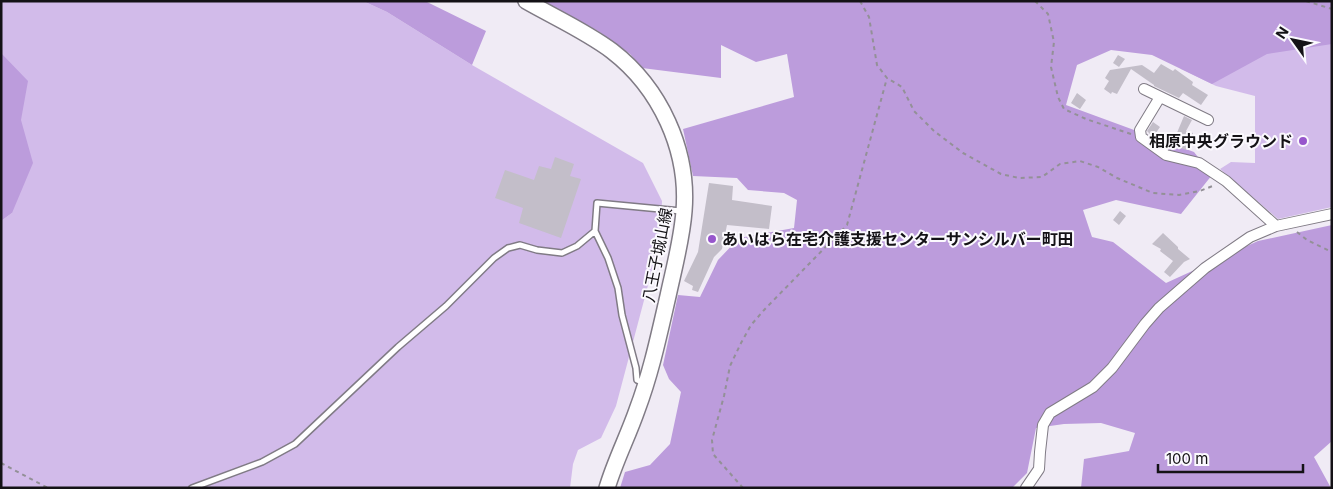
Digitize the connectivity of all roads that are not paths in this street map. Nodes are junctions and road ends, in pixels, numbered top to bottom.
1 (526, 1) edge
2 (1144, 89) dead end
3 (1160, 96) junction
4 (1208, 120) dead end
5 (684, 212) junction
6 (1332, 214) edge
7 (1280, 225) junction
8 (595, 231) junction
9 (646, 384) junction
10 (192, 488) edge
11 (607, 488) edge
12 (1026, 488) edge

1 - 5 main road, 八王子城山線
2 - 3 street
3 - 4 street
3 - 7 street
5 - 8 lane
5 - 9 main road, 八王子城山線
6 - 7 street
7 - 12 street
8 - 9 lane
8 - 10 lane
9 - 11 main road, 八王子城山線

